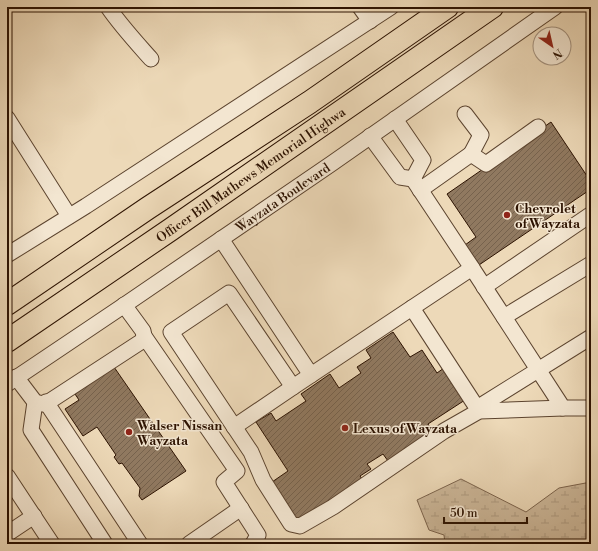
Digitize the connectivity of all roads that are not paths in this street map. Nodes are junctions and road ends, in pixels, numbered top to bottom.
1 (108, 7) edge
2 (360, 7) edge
3 (391, 7) edge
4 (447, 7) edge
5 (492, 7) edge
6 (556, 7) edge
7 (370, 21) junction
8 (151, 59) dead end
9 (465, 114) dead end
10 (7, 118) edge
11 (395, 119) junction
12 (538, 127) dead end
13 (370, 136) junction
14 (471, 154) junction
15 (417, 184) junction
16 (590, 215) dead end
17 (70, 216) junction
18 (221, 239) junction
19 (7, 255) edge
20 (591, 264) edge
21 (472, 268) junction
22 (484, 287) junction
23 (7, 304) edge
24 (124, 305) junction
25 (412, 308) junction
26 (504, 317) junction
27 (144, 336) junction
28 (591, 337) edge
29 (7, 341) edge
30 (538, 370) junction
31 (311, 375) junction
32 (12, 380) edge
33 (294, 387) junction
34 (41, 402) junction
35 (563, 408) junction
36 (591, 408) edge
37 (478, 409) junction
38 (234, 427) junction
39 (7, 476) edge
40 (241, 508) junction
41 (34, 516) junction
42 (7, 534) edge
43 (52, 544) edge
44 (105, 544) edge
45 (140, 544) edge
46 (189, 544) edge
47 (253, 544) edge

1 - 8 street
2 - 7 street
3 - 7 street
4 - 23 highway
5 - 29 highway, Officer Bill Mathews Memorial Highwa
6 - 11 street, Wayzata Boulevard
7 - 17 street
9 - 14 street
10 - 17 street
11 - 13 street, Wayzata Boulevard
11 - 15 street
12 - 14 street
13 - 15 street
13 - 18 street, Wayzata Boulevard
14 - 15 street
15 - 21 street
16 - 22 street
17 - 19 street
18 - 24 street, Wayzata Boulevard
18 - 31 street
20 - 26 street
21 - 22 street
21 - 25 street
22 - 26 street
24 - 27 street
24 - 32 street, Wayzata Boulevard
25 - 31 street
25 - 37 street
26 - 30 street
27 - 34 street
27 - 40 street
28 - 30 street
30 - 35 street
30 - 37 street
31 - 33 street
32 - 34 street
33 - 38 street
33 - 38 street
34 - 44 street
34 - 45 street
35 - 36 street
35 - 37 street
37 - 38 street
39 - 41 street
40 - 46 street
40 - 47 street
41 - 42 street
41 - 43 street

